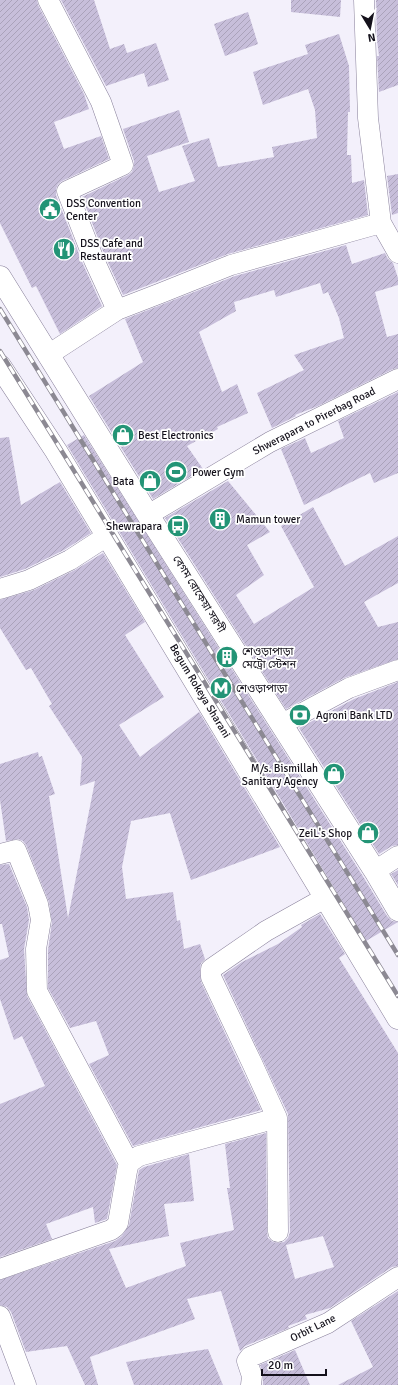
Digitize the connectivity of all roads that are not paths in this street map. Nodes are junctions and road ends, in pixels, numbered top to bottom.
1 (48, 0) edge
2 (364, 0) edge
3 (381, 223) junction
4 (398, 253) edge
5 (0, 277) edge
6 (117, 310) junction
7 (48, 355) junction
8 (0, 366) edge
9 (398, 379) edge
10 (148, 515) junction
11 (107, 536) junction
12 (0, 588) edge
13 (398, 670) edge
14 (282, 724) junction
15 (0, 854) edge
16 (398, 856) edge
17 (375, 870) junction
18 (325, 898) junction
19 (398, 910) edge
20 (398, 1018) edge
21 (276, 1118) junction
22 (129, 1163) junction
23 (278, 1232) dead end
24 (0, 1269) edge
25 (398, 1278) edge
26 (0, 1316) edge
27 (26, 1385) edge
28 (251, 1385) edge

1 - 6 street
2 - 3 street
3 - 4 street
3 - 6 street
5 - 7 main road, বেগম রোকেয়া সরণী
6 - 7 street
7 - 10 main road, বেগম রোকেয়া সরণী
8 - 11 main road, Begum Rokeya Sharani
9 - 10 street, Shwerapara to Pirerbag Road
10 - 14 main road, বেগম রোকেয়া সরণী
11 - 12 street
11 - 18 main road, Begum Rokeya Sharani
13 - 14 street
14 - 17 main road, বেগম রোকেয়া সরণী
15 - 22 street
16 - 17 street
17 - 19 main road, বেগম রোকেয়া সরণী
18 - 20 main road, Begum Rokeya Sharani
18 - 21 street
21 - 22 street
21 - 23 street
22 - 24 street
25 - 28 street, Orbit Lane
26 - 27 street

